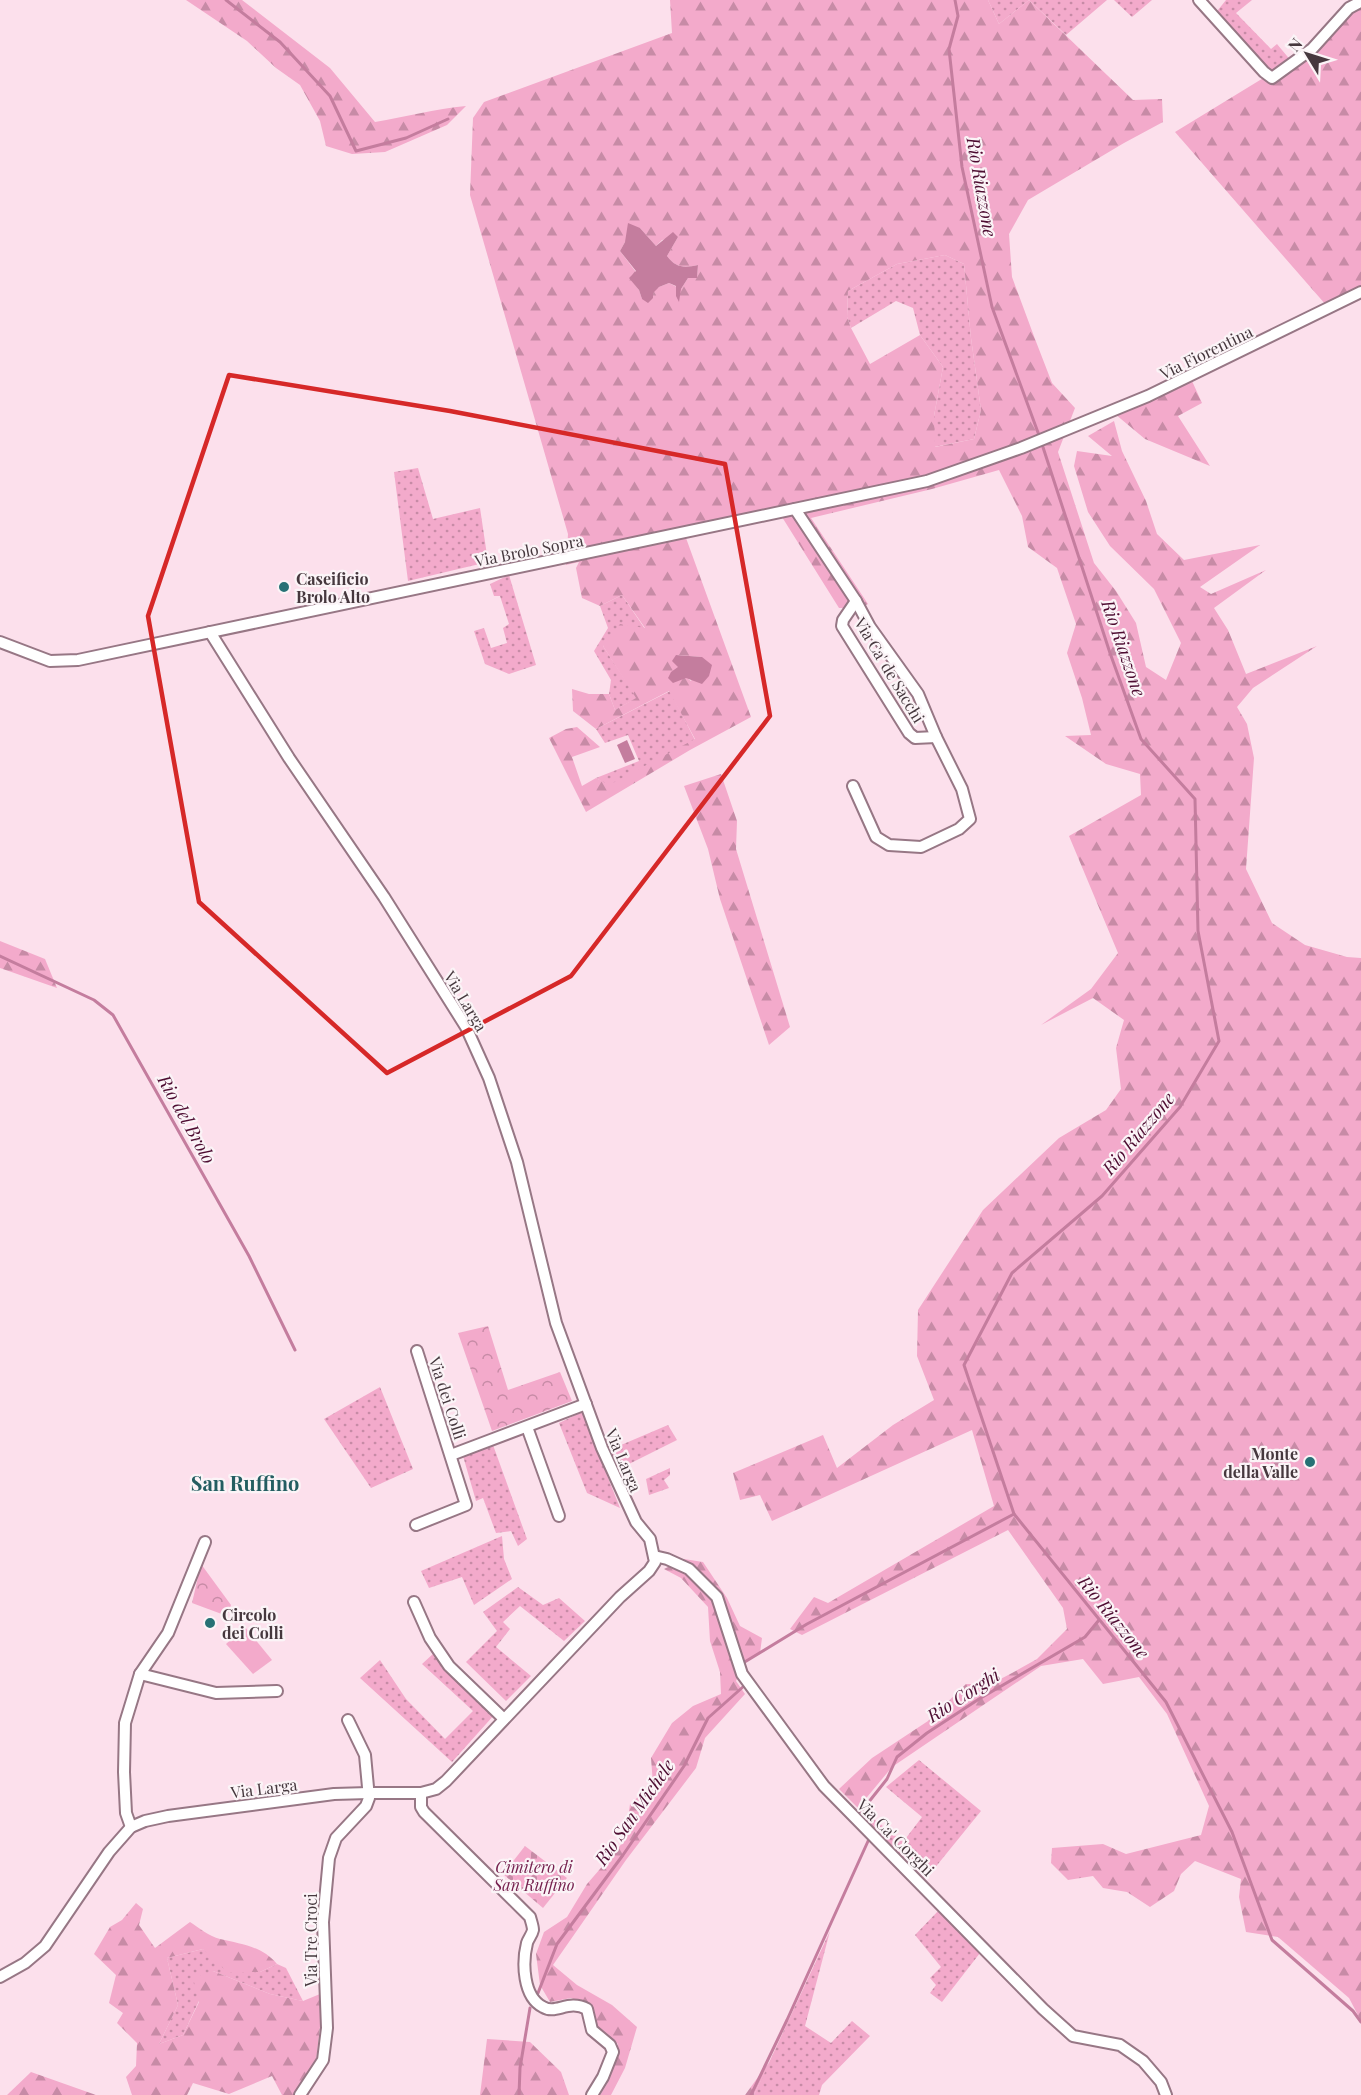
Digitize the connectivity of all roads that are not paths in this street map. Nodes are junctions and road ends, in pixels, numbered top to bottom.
1 (1200, 0) edge
2 (1360, 1) edge
3 (1361, 11) edge
4 (1361, 292) edge
5 (1060, 433) joint
6 (795, 509) junction
7 (856, 601) junction
8 (210, 632) junction
9 (0, 642) edge
10 (936, 737) junction
11 (853, 786) dead end
12 (417, 1352) dead end
13 (586, 1404) junction
14 (527, 1427) junction
15 (451, 1455) junction
16 (559, 1516) dead end
17 (416, 1525) dead end
18 (205, 1542) dead end
19 (654, 1556) junction
20 (414, 1602) dead end
21 (140, 1674) junction
22 (277, 1691) dead end
23 (504, 1719) junction
24 (348, 1720) dead end
25 (369, 1792) junction
26 (421, 1793) junction
27 (131, 1827) junction
28 (0, 1977) edge
29 (300, 2095) edge
30 (592, 2095) edge
31 (1166, 2095) edge

1 - 2 street
2 - 3 street
4 - 5 street, Via Fiorentina
5 - 6 street, Via Brolo Sopra
6 - 7 street, Via Ca' de Sacchi
6 - 8 street, Via Brolo Sopra
7 - 10 street, Via Ca' de Sacchi
7 - 10 street, Via Ca' de Sacchi
8 - 9 street, Via Brolo Sopra
8 - 13 street, Via Larga
10 - 11 street, Via Ca' de Sacchi
12 - 15 street, Via dei Colli
13 - 14 street, Via dei Colli
13 - 19 street, Via Larga
14 - 15 street, Via dei Colli
14 - 16 street
15 - 17 street, Via dei Colli
18 - 21 street
19 - 23 street, Via Larga
19 - 31 street, Via Ca' Corghi
20 - 23 street
21 - 22 street
21 - 27 street
23 - 26 street, Via Larga
24 - 25 street
25 - 26 street, Via Larga
25 - 27 street, Via Larga
25 - 29 street, Via Tre Croci
26 - 30 street
27 - 28 street

